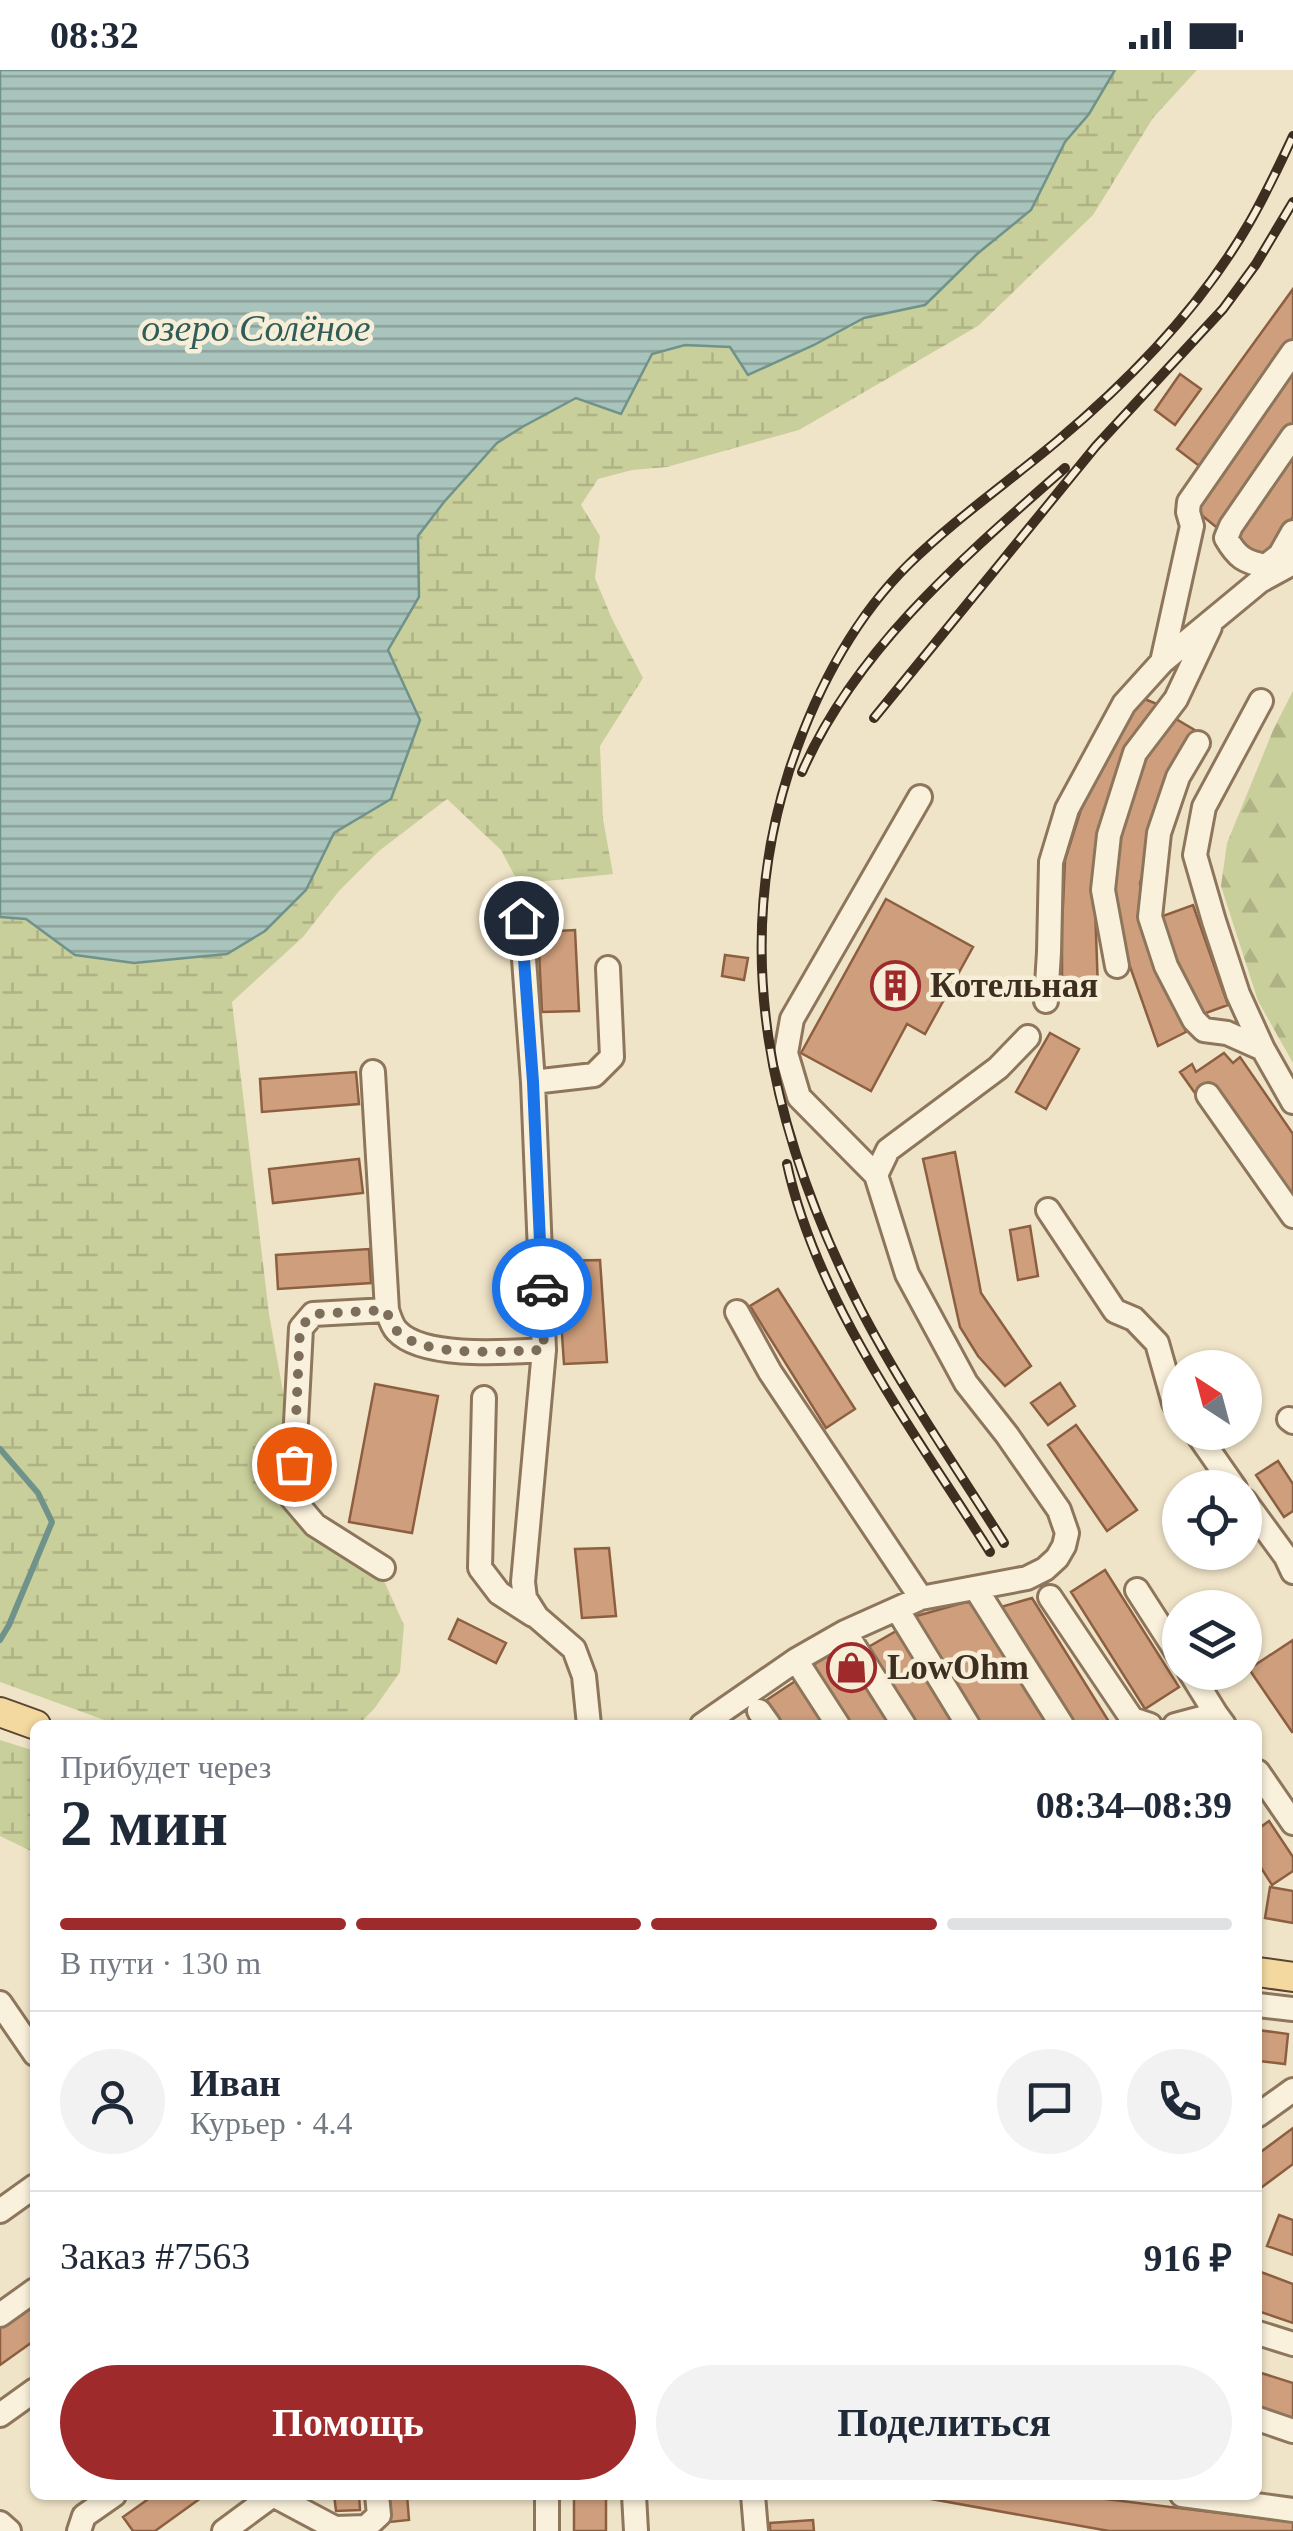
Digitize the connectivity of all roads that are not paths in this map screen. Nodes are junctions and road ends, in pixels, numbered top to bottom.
1 (1293, 352) edge
2 (1293, 436) edge
3 (1192, 526) junction
4 (1293, 532) edge
5 (1232, 549) junction
6 (1293, 564) edge
7 (1214, 620) junction
8 (1162, 662) junction
9 (1261, 701) dead end
10 (1198, 743) dead end
11 (920, 798) dead end
12 (521, 918) dead end
13 (1117, 966) dead end
14 (608, 968) dead end
15 (1046, 1000) dead end
16 (1028, 1036) dead end
17 (1263, 1049) junction
18 (374, 1072) dead end
19 (533, 1082) junction
20 (1208, 1095) dead end
21 (1293, 1102) edge
22 (876, 1176) junction
23 (1048, 1210) dead end
24 (1293, 1216) edge
25 (386, 1310) junction
26 (738, 1312) dead end
27 (544, 1350) junction
28 (1162, 1362) edge
29 (484, 1398) dead end
30 (1262, 1523) edge
31 (1291, 1560) edge
32 (383, 1568) dead end
33 (976, 1589) junction
34 (1137, 1590) dead end
35 (1050, 1597) dead end
36 (921, 1598) junction
37 (897, 1609) junction
38 (536, 1617) junction
39 (1162, 1629) edge
40 (846, 1632) junction
41 (796, 1660) junction
42 (1201, 1690) edge
43 (0, 1712) edge
44 (1220, 1719) edge
45 (588, 1720) edge
46 (709, 1720) edge
47 (835, 1720) edge
48 (901, 1720) edge
49 (965, 1720) edge
50 (1059, 1720) edge
51 (1135, 1720) edge
52 (30, 1723) edge
53 (1262, 1778) edge
54 (1293, 1823) edge
55 (1262, 1973) edge
56 (1293, 1977) edge
57 (0, 2003) edge
58 (1262, 2005) edge
59 (1293, 2009) edge
60 (7, 2028) edge
61 (30, 2049) edge
62 (1293, 2090) edge
63 (1262, 2113) edge
64 (30, 2190) edge
65 (0, 2211) edge
66 (30, 2294) edge
67 (0, 2315) edge
68 (1262, 2333) edge
69 (1293, 2344) edge
70 (30, 2394) edge
71 (0, 2416) edge
72 (1262, 2420) edge
73 (1293, 2430) edge
74 (107, 2500) edge
75 (266, 2500) edge
76 (282, 2500) edge
77 (378, 2500) edge
78 (547, 2500) edge
79 (634, 2500) edge
80 (753, 2500) edge
81 (1219, 2500) edge
82 (1293, 2510) edge
83 (0, 2524) edge
84 (335, 2530) edge
85 (9, 2531) edge
86 (79, 2531) edge
87 (224, 2531) edge
88 (547, 2531) edge
89 (636, 2531) edge
90 (756, 2531) edge

1 - 3 street
2 - 5 street
3 - 5 street
3 - 8 street
4 - 5 street
6 - 7 street
7 - 8 street
7 - 13 street
8 - 15 street
9 - 17 street
10 - 17 street
11 - 22 street
12 - 19 street
14 - 19 street
16 - 22 street
17 - 21 street
18 - 25 street
19 - 27 street
20 - 24 street
22 - 33 street
23 - 28 street
25 - 27 street
25 - 32 street
26 - 36 street
27 - 38 street
29 - 38 street
30 - 31 street
33 - 36 street
33 - 50 street
34 - 39 street
35 - 51 street
36 - 37 street
37 - 40 street
37 - 49 street
38 - 45 street
40 - 41 street
40 - 48 street
41 - 46 street
41 - 47 street
42 - 44 street
43 - 52 main road
53 - 54 street
55 - 56 main road
57 - 60 street
58 - 59 street
60 - 61 street
62 - 63 street
64 - 65 street
66 - 67 street
68 - 69 street
70 - 71 street
72 - 73 street
74 - 86 street
75 - 87 street
76 - 84 street
77 - 84 street
78 - 88 street
79 - 89 street
80 - 90 street
81 - 82 street
83 - 85 street

